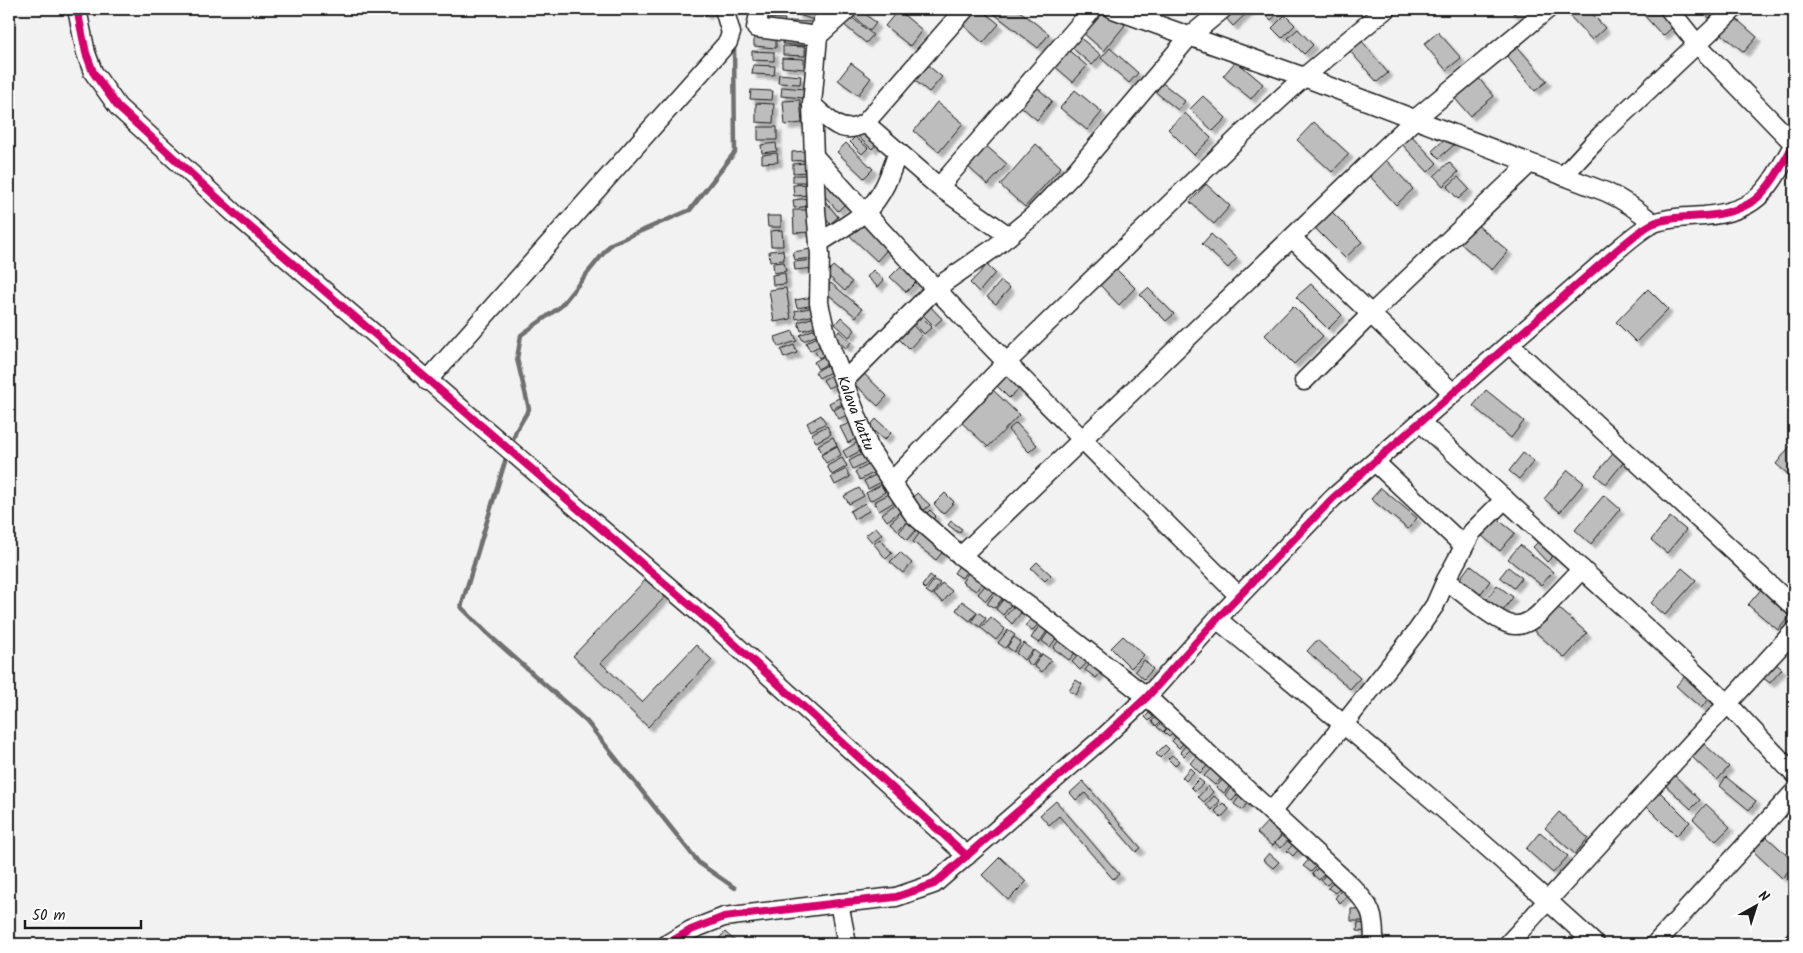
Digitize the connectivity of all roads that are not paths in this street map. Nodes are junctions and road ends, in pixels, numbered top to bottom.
1 (77, 9) edge
2 (724, 9) edge
3 (760, 9) edge
4 (826, 9) edge
5 (848, 9) edge
6 (965, 9) edge
7 (1093, 9) edge
8 (1113, 9) edge
9 (1223, 9) edge
10 (1386, 9) edge
11 (1548, 9) edge
12 (1668, 9) edge
13 (1734, 9) edge
14 (741, 27) junction
15 (818, 36) junction
16 (1189, 37) junction
17 (1697, 44) junction
18 (1304, 77) junction
19 (812, 105) junction
20 (1414, 120) junction
21 (865, 123) junction
22 (1794, 144) edge
23 (898, 151) junction
24 (815, 157) junction
25 (1529, 164) junction
26 (1563, 176) junction
27 (939, 186) junction
28 (864, 213) junction
29 (1653, 223) junction
30 (1009, 236) junction
31 (1292, 238) junction
32 (819, 243) junction
33 (936, 288) junction
34 (1371, 314) junction
35 (1510, 344) junction
36 (1008, 362) junction
37 (427, 381) junction
38 (844, 381) junction
39 (1304, 381) dead end
40 (1453, 393) junction
41 (1420, 422) junction
42 (1082, 439) junction
43 (1375, 462) junction
44 (892, 481) junction
45 (1505, 499) junction
46 (1464, 546) junction
47 (961, 556) junction
48 (1582, 569) junction
49 (1446, 580) junction
50 (1239, 596) junction
51 (1794, 608) edge
52 (1217, 619) junction
53 (1794, 631) edge
54 (1146, 697) junction
55 (1728, 704) junction
56 (1344, 724) junction
57 (1794, 774) edge
58 (1794, 792) edge
59 (1271, 812) junction
60 (966, 856) junction
61 (1548, 901) junction
62 (839, 903) junction
63 (1794, 941) edge
64 (667, 944) edge
65 (847, 944) edge
66 (1374, 944) edge
67 (1508, 944) edge
68 (1595, 944) edge
69 (1654, 944) edge
70 (1792, 944) edge

1 - 37 street
2 - 14 street
3 - 14 street
4 - 15 street, Kalava kattu
5 - 15 street
6 - 21 street
7 - 27 street
8 - 16 street
9 - 16 street
10 - 18 street
11 - 20 street
12 - 17 street
13 - 17 street
14 - 15 street
14 - 37 street
15 - 19 street, Kalava kattu
16 - 18 street
16 - 30 street
17 - 22 street
17 - 26 street
18 - 20 street
18 - 36 street
19 - 21 street
19 - 24 street, Kalava kattu
20 - 25 street
20 - 31 street
21 - 23 street
22 - 29 street
23 - 27 street
23 - 28 street
24 - 28 street
24 - 32 street, Kalava kattu
25 - 26 street
25 - 34 street
26 - 29 street
27 - 30 street
28 - 32 street
28 - 33 street
29 - 35 street
30 - 33 street
31 - 34 street
31 - 42 street
32 - 38 street, Kalava kattu
33 - 36 street
33 - 38 street
34 - 39 street
34 - 40 street
35 - 40 street
35 - 51 street
36 - 42 street
36 - 44 street
37 - 60 street
38 - 44 street, Kalava kattu
40 - 41 street
41 - 43 street
41 - 45 street
42 - 47 street
42 - 50 street
43 - 46 street
43 - 50 street
44 - 47 street, Kalava kattu
45 - 46 street
45 - 48 street
46 - 49 street
47 - 54 street, Kalava kattu
48 - 49 street
48 - 55 street
49 - 56 street
50 - 52 street
52 - 54 street
52 - 56 street
53 - 55 street
54 - 59 street, Kalava kattu
54 - 60 street
55 - 57 street
55 - 61 street
56 - 59 street
56 - 61 street
58 - 69 street
59 - 66 street, Kalava kattu
60 - 62 street
61 - 67 street
61 - 68 street
62 - 64 street
62 - 65 street
63 - 70 street

